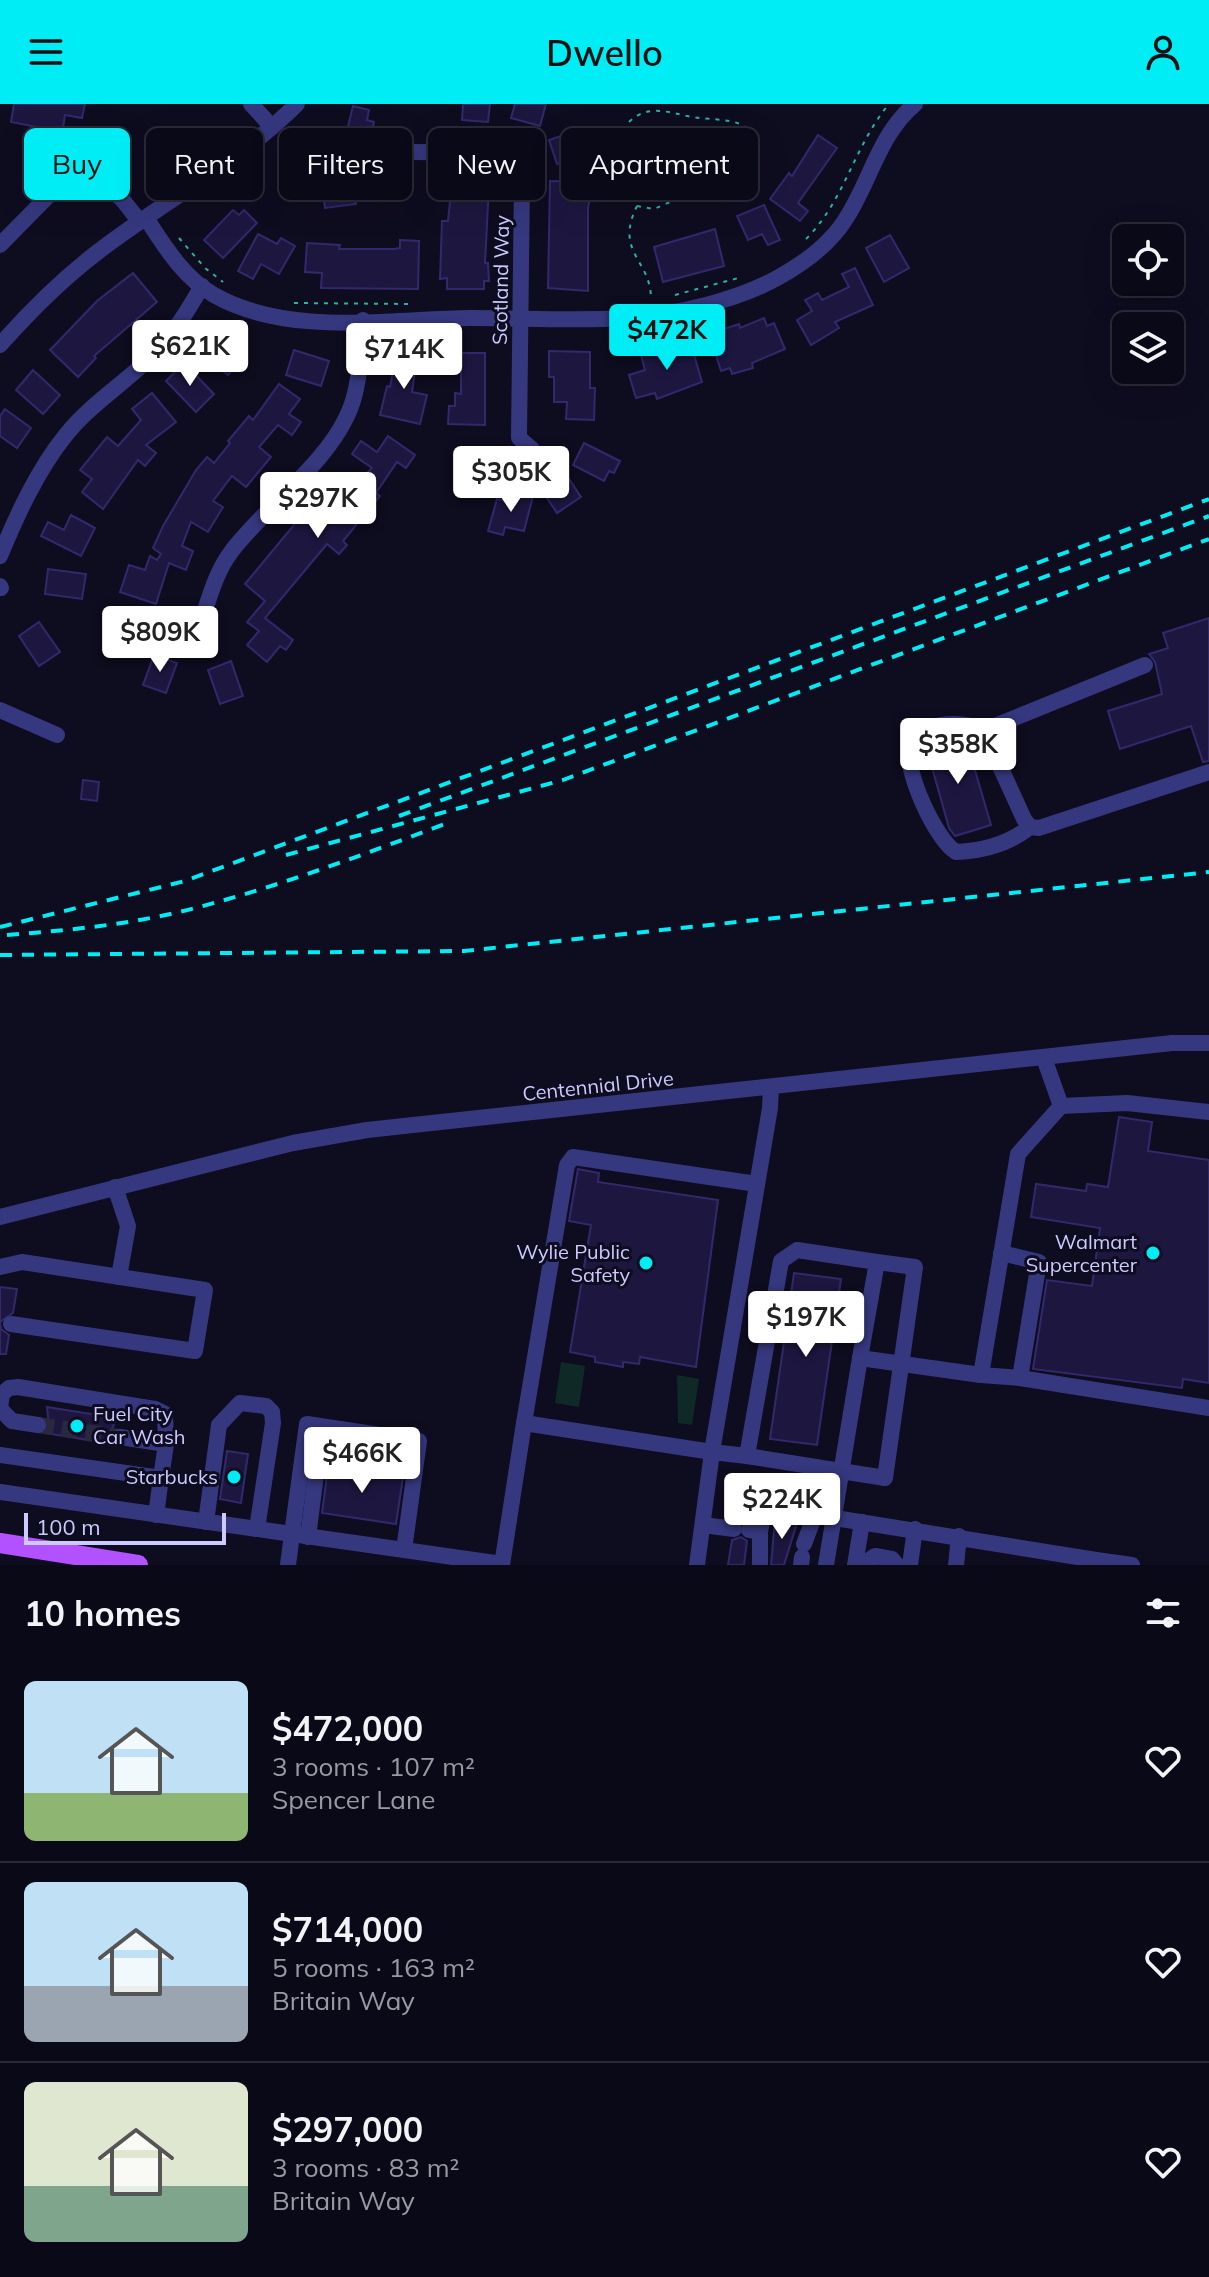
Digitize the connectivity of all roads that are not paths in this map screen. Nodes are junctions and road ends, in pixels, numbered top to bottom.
1 (251, 104) edge
2 (297, 104) edge
3 (915, 104) edge
4 (272, 127) junction
5 (414, 152) dead end
6 (44, 200) edge
7 (123, 200) edge
8 (143, 220) junction
9 (0, 245) edge
10 (202, 286) junction
11 (520, 318) junction
12 (363, 320) junction
13 (3, 335) edge
14 (532, 449) dead end
15 (0, 556) edge
16 (202, 619) dead end
17 (1145, 665) dead end
18 (0, 710) edge
19 (991, 732) junction
20 (57, 735) dead end
21 (1209, 772) edge
22 (1030, 827) junction
23 (1209, 1043) edge
24 (1044, 1058) junction
25 (771, 1087) junction
26 (1061, 1106) junction
27 (1209, 1112) edge
28 (757, 1184) junction
29 (115, 1187) junction
30 (0, 1217) edge
31 (1001, 1253) junction
32 (877, 1262) junction
33 (0, 1267) edge
34 (119, 1277) junction
35 (11, 1324) dead end
36 (860, 1358) junction
37 (899, 1362) junction
38 (981, 1375) junction
39 (1020, 1378) junction
40 (0, 1408) edge
41 (1209, 1408) edge
42 (524, 1423) junction
43 (38, 1425) tunnel mouth
44 (120, 1437) tunnel mouth
45 (166, 1444) junction
46 (712, 1452) junction
47 (0, 1455) edge
48 (747, 1456) junction
49 (415, 1468) junction
50 (843, 1471) junction
51 (161, 1478) junction
52 (0, 1492) edge
53 (156, 1515) junction
54 (835, 1518) junction
55 (206, 1522) junction
56 (862, 1522) junction
57 (703, 1525) junction
58 (257, 1529) junction
59 (915, 1529) junction
60 (747, 1530) junction
61 (300, 1535) junction
62 (959, 1536) junction
63 (0, 1543) edge
64 (404, 1550) junction
65 (802, 1556) edge
66 (1061, 1560) edge
67 (1095, 1562) edge
68 (138, 1565) edge
69 (288, 1565) edge
70 (502, 1565) edge
71 (697, 1565) edge
72 (760, 1565) edge
73 (826, 1565) edge
74 (855, 1565) edge
75 (863, 1565) edge
76 (897, 1565) edge
77 (910, 1565) edge
78 (956, 1565) edge
79 (1132, 1565) edge

1 - 4 street
2 - 4 street
3 - 11 street
4 - 8 street
5 - 11 street, Scotland Way
6 - 9 street
7 - 8 street
8 - 10 street
8 - 13 street
10 - 12 street
10 - 15 street
11 - 12 street
11 - 14 street, Scotland Way
12 - 16 street
17 - 19 street
18 - 20 street
19 - 22 street
19 - 22 street
21 - 22 street
23 - 24 street, Centennial Drive
24 - 25 street, Centennial Drive
24 - 26 street
25 - 28 street
25 - 29 street, Centennial Drive
26 - 27 street
26 - 31 street
28 - 42 street
28 - 46 street
29 - 30 street, Centennial Drive
29 - 34 street
31 - 38 street
31 - 39 street
32 - 36 street
32 - 37 street
32 - 48 street
33 - 34 street
34 - 35 street
36 - 37 street
36 - 50 street
37 - 38 street
37 - 50 street
38 - 39 street
39 - 41 street
40 - 43 street
40 - 45 street
42 - 46 street
42 - 70 street
44 - 45 street
45 - 51 street
46 - 48 street
46 - 57 street
47 - 51 street
48 - 50 street
49 - 61 street
49 - 61 street
49 - 64 street
50 - 54 street
51 - 53 street
52 - 53 street
53 - 55 street
54 - 56 street
54 - 73 street
55 - 58 street
55 - 58 street
56 - 59 street
56 - 74 street
57 - 60 street
57 - 71 street
58 - 61 street
59 - 62 street
59 - 77 street
60 - 65 street
60 - 72 street
61 - 64 street
61 - 69 street
62 - 66 street
62 - 78 street
63 - 68 main road
64 - 70 street
66 - 67 street
67 - 79 street
75 - 76 street

